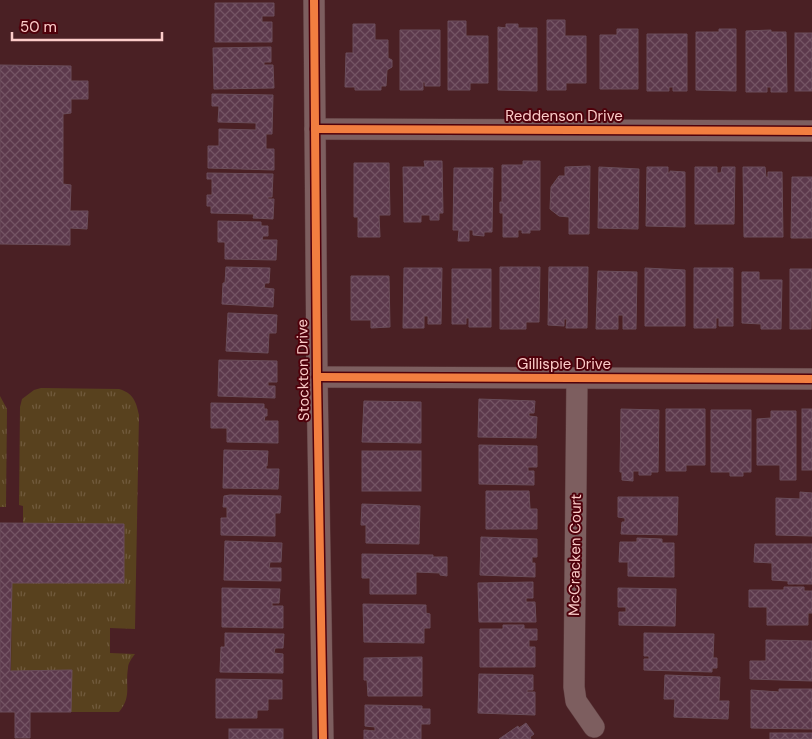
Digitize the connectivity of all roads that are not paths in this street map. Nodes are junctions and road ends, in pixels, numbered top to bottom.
1 (314, 0) edge
2 (316, 129) junction
3 (812, 131) edge
4 (317, 377) junction
5 (577, 378) junction
6 (812, 379) edge
7 (594, 727) dead end
8 (323, 739) edge

1 - 2 street, Stockton Drive
2 - 3 street, Reddenson Drive
2 - 4 street, Stockton Drive
4 - 5 street, Gillispie Drive
4 - 8 street, Stockton Drive
5 - 6 street, Gillispie Drive
5 - 7 street, McCracken Court

